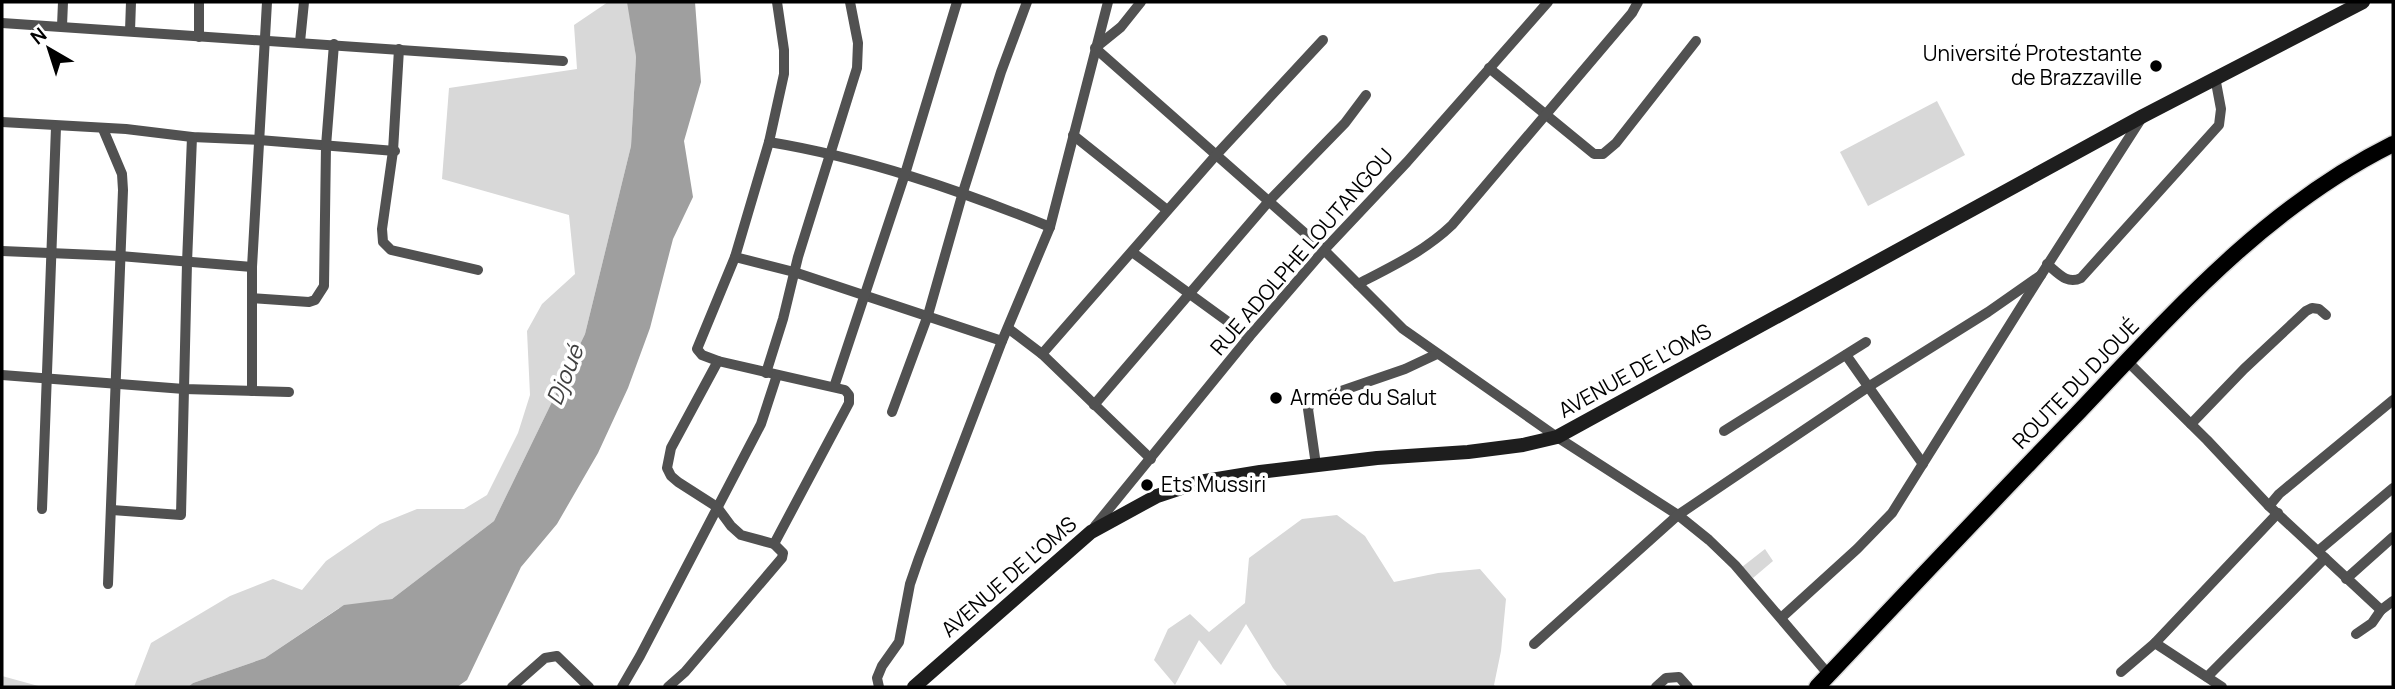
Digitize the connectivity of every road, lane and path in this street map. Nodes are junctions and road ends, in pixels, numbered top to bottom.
1 (63, 2) edge
2 (131, 2) edge
3 (199, 2) edge
4 (267, 2) edge
5 (304, 2) edge
6 (777, 2) edge
7 (850, 2) edge
8 (957, 2) edge
9 (1027, 2) edge
10 (1108, 2) edge
11 (1141, 2) edge
12 (1548, 2) edge
13 (1638, 2) edge
14 (2363, 2) edge
15 (2, 23) edge
16 (62, 26) junction
17 (130, 31) junction
18 (199, 37) junction
19 (265, 39) junction
20 (1323, 40) dead end
21 (1696, 41) dead end
22 (300, 42) junction
23 (334, 44) junction
24 (1096, 48) junction
25 (399, 49) junction
26 (563, 61) dead end
27 (1489, 68) junction
28 (2215, 78) junction
29 (1366, 95) dead end
30 (1546, 116) junction
31 (2143, 116) junction
32 (2, 122) edge
33 (56, 127) junction
34 (103, 129) junction
35 (1073, 135) junction
36 (192, 137) junction
37 (259, 140) junction
38 (769, 142) junction
39 (2393, 144) edge
40 (326, 146) junction
41 (394, 151) junction
42 (831, 154) junction
43 (1217, 155) junction
44 (905, 174) junction
45 (963, 192) junction
46 (1269, 201) junction
47 (1167, 210) junction
48 (1050, 227) junction
49 (1324, 250) junction
50 (2, 251) edge
51 (1132, 252) junction
52 (51, 254) junction
53 (120, 256) junction
54 (735, 257) junction
55 (187, 263) junction
56 (2048, 264) junction
57 (252, 267) junction
58 (478, 270) dead end
59 (794, 272) junction
60 (2041, 275) junction
61 (1358, 285) junction
62 (864, 295) junction
63 (1190, 295) junction
64 (252, 298) junction
65 (928, 316) junction
66 (2326, 316) dead end
67 (1009, 329) junction
68 (1248, 337) junction
69 (1002, 341) junction
70 (1866, 342) dead end
71 (1042, 354) junction
72 (1437, 354) junction
73 (1846, 355) junction
74 (718, 361) junction
75 (2127, 361) junction
76 (766, 373) junction
77 (2, 375) edge
78 (777, 375) junction
79 (48, 378) junction
80 (114, 384) junction
81 (834, 387) junction
82 (1868, 387) junction
83 (184, 389) junction
84 (252, 391) junction
85 (289, 392) dead end
86 (2393, 400) edge
87 (1094, 405) junction
88 (892, 412) dead end
89 (2191, 424) junction
90 (1724, 431) dead end
91 (1557, 437) junction
92 (1151, 459) junction
93 (1923, 464) junction
94 (1316, 465) junction
95 (2393, 488) edge
96 (2269, 506) junction
97 (717, 507) junction
98 (43, 509) dead end
99 (112, 510) junction
100 (2278, 513) junction
101 (1678, 515) junction
102 (1091, 532) junction
103 (2393, 537) edge
104 (774, 544) junction
105 (2321, 554) junction
106 (2346, 579) junction
107 (108, 584) dead end
108 (2393, 601) edge
109 (2381, 610) junction
110 (1781, 618) junction
111 (2356, 634) dead end
112 (2155, 643) junction
113 (1534, 645) dead end
114 (2121, 672) dead end
115 (1829, 675) junction
116 (2207, 677) junction
117 (512, 687) edge
118 (589, 687) edge
119 (622, 687) edge
120 (668, 687) edge
121 (879, 687) edge
122 (914, 687) edge
123 (1656, 687) edge
124 (1688, 687) edge
125 (1817, 687) edge
126 (2221, 687) edge

1 - 16 street
2 - 17 street
3 - 18 street
4 - 19 street
5 - 22 street
6 - 38 street
7 - 42 street
8 - 44 street
9 - 45 street
10 - 24 street
11 - 24 street
12 - 27 street, RUE ADOLPHE LOUTANGOU
13 - 30 street
14 - 28 street, AVENUE DE L'OMS
15 - 16 street
16 - 17 street
17 - 18 street
18 - 19 street
19 - 22 street
19 - 37 street
20 - 43 street
21 - 30 street
22 - 23 street
23 - 25 street
23 - 40 street
24 - 35 street
24 - 43 street
25 - 26 street
25 - 41 street
27 - 30 street
27 - 49 street, RUE ADOLPHE LOUTANGOU
28 - 31 street, AVENUE DE L'OMS
28 - 56 street
29 - 46 street
30 - 61 street
31 - 56 street
31 - 91 street, AVENUE DE L'OMS
32 - 33 street
33 - 34 street
33 - 52 street
34 - 36 street
34 - 53 street
35 - 47 street
35 - 48 street
36 - 37 street
36 - 55 street
37 - 40 street
37 - 57 street
38 - 42 street
38 - 54 street
39 - 75 main road, ROUTE DU DJOUÉ
40 - 41 street
40 - 64 street
41 - 58 street
42 - 44 street
42 - 59 street
43 - 46 street
43 - 47 street
44 - 45 street
44 - 62 street
45 - 48 street
45 - 65 street
46 - 49 street
46 - 63 street
47 - 51 street
48 - 67 street
49 - 61 street
49 - 68 street, RUE ADOLPHE LOUTANGOU
50 - 52 street
51 - 63 street
51 - 71 street
52 - 53 street
52 - 79 street
53 - 55 street
53 - 80 street
54 - 59 street
54 - 74 street
55 - 57 street
55 - 83 street
56 - 60 street
57 - 64 street
59 - 62 street
59 - 76 street
60 - 82 street
60 - 93 street
61 - 72 street
62 - 65 street
62 - 81 street
63 - 68 street
63 - 87 street
64 - 84 street
65 - 69 street
65 - 88 street
66 - 89 street
67 - 69 street
67 - 71 street
68 - 92 street, RUE ADOLPHE LOUTANGOU
69 - 121 street
70 - 73 street
71 - 87 street
72 - 91 street
72 - 94 street
73 - 82 street
73 - 90 street
74 - 76 street
74 - 97 street
75 - 89 street
75 - 115 main road, ROUTE DU DJOUÉ
76 - 78 street
77 - 79 street
78 - 81 street
78 - 97 street
79 - 80 street
79 - 98 street
80 - 83 street
80 - 99 street
81 - 104 street
82 - 93 street
82 - 101 street
83 - 84 street
83 - 99 street
84 - 85 street
86 - 96 street
87 - 92 street
89 - 96 street
91 - 94 street, AVENUE DE L'OMS
91 - 101 street
92 - 102 street, RUE ADOLPHE LOUTANGOU
93 - 110 street
94 - 102 street, AVENUE DE L'OMS
95 - 105 street
96 - 100 street
97 - 104 street
97 - 119 street
99 - 107 street
100 - 105 street
100 - 112 street
101 - 110 street
101 - 113 street
102 - 122 street, AVENUE DE L'OMS
103 - 106 street
104 - 120 street
105 - 106 street
105 - 116 street
106 - 109 street
108 - 109 street
109 - 111 street
110 - 115 street
112 - 114 street
112 - 116 street
115 - 125 main road, ROUTE DU DJOUÉ
116 - 126 street
117 - 118 street
123 - 124 street

